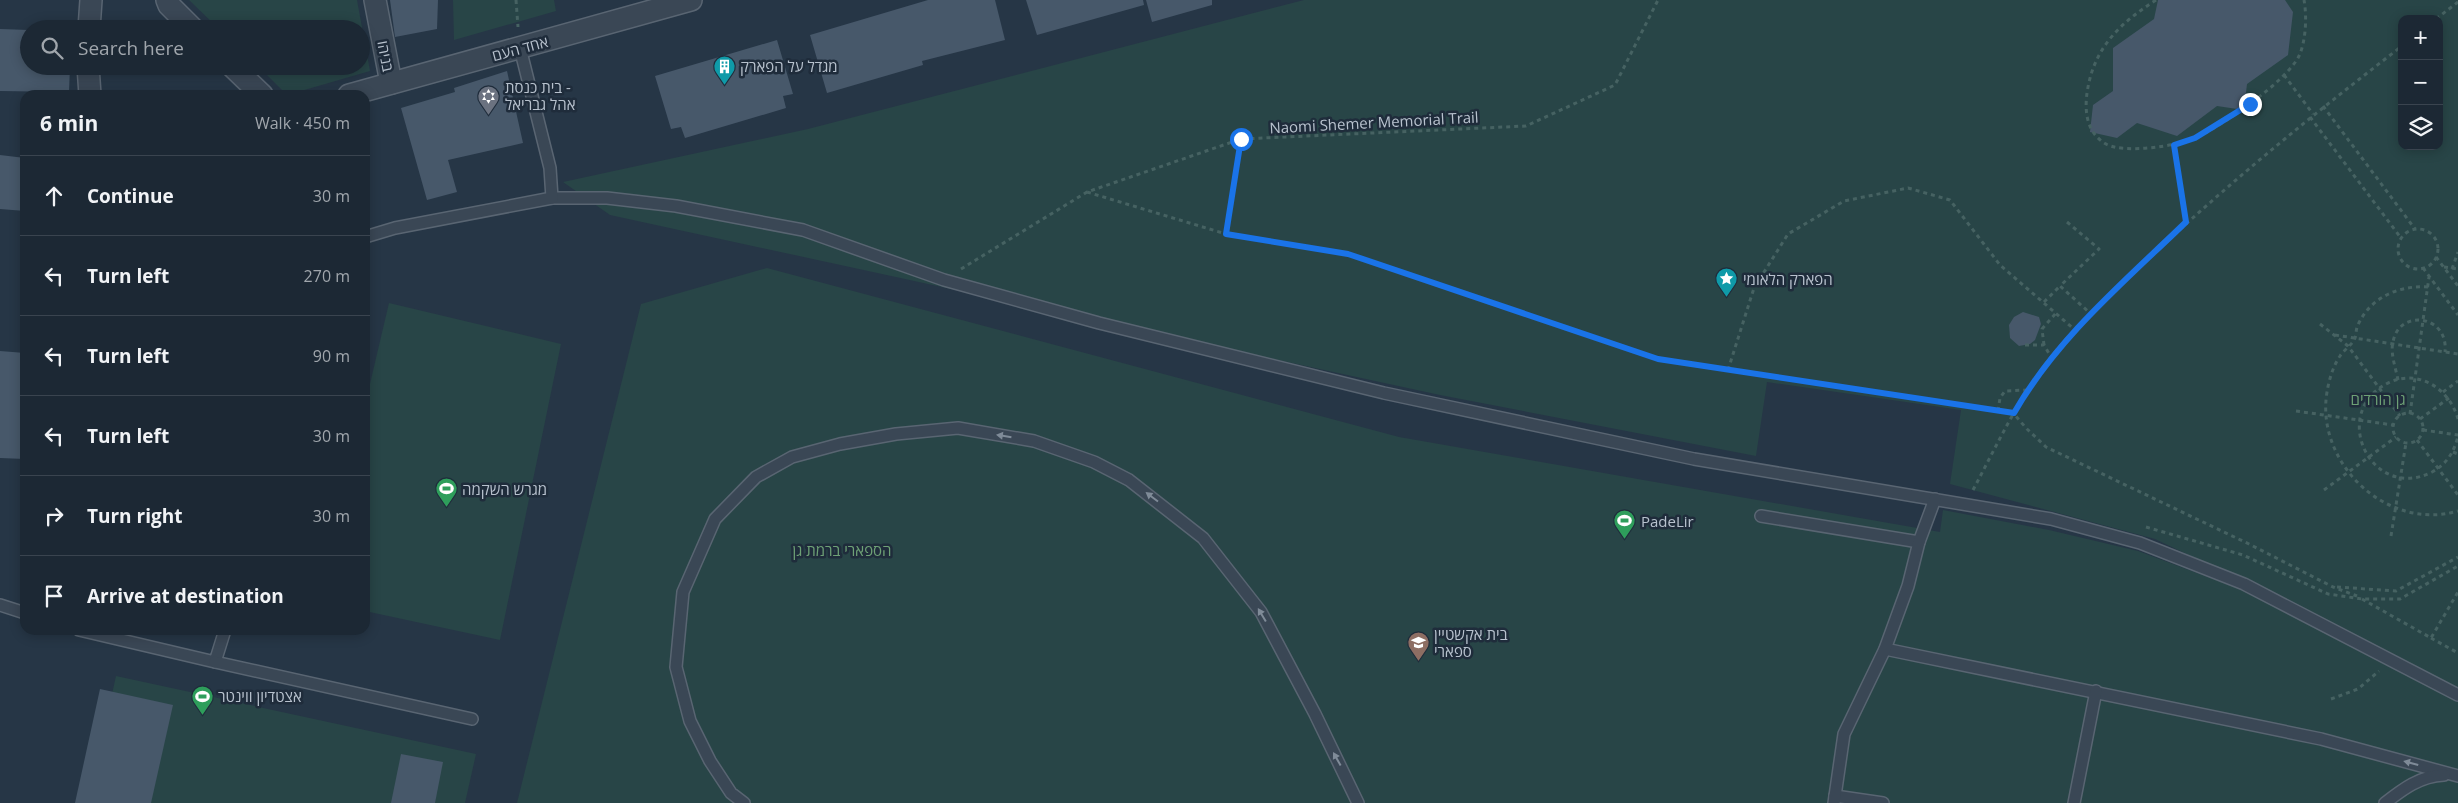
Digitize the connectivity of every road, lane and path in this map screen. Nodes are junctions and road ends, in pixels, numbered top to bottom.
1 (91, 0) edge
2 (167, 0) edge
3 (375, 0) edge
4 (516, 0) edge
5 (691, 0) edge
6 (1658, 0) edge
7 (2156, 0) edge
8 (2304, 0) edge
9 (2458, 2) edge
10 (2441, 15) edge
11 (90, 20) edge
12 (184, 20) edge
13 (520, 48) junction
14 (2398, 49) edge
15 (89, 75) edge
16 (241, 75) edge
17 (2284, 75) junction
18 (391, 83) junction
19 (90, 90) edge
20 (257, 90) edge
21 (366, 90) edge
22 (2323, 106) junction
23 (2312, 116) junction
24 (1241, 139) junction
25 (2174, 145) junction
26 (1087, 192) junction
27 (552, 198) junction
28 (2067, 222) dead end
29 (2186, 222) junction
30 (2415, 229) junction
31 (1226, 234) junction
32 (370, 236) edge
33 (2401, 238) junction
34 (2458, 252) edge
35 (2436, 257) junction
36 (2444, 267) junction
37 (2423, 268) junction
38 (2452, 269) junction
39 (2458, 270) edge
40 (2430, 277) junction
41 (944, 280) junction
42 (2060, 286) junction
43 (2458, 286) edge
44 (2428, 287) junction
45 (2044, 302) junction
46 (2057, 312) junction
47 (2091, 314) junction
48 (2458, 315) edge
49 (2423, 320) junction
50 (2041, 324) dead end
51 (2320, 324) dead end
52 (2042, 329) junction
53 (2075, 330) junction
54 (2335, 335) junction
55 (2354, 339) junction
56 (2392, 344) junction
57 (2025, 345) dead end
58 (2044, 345) junction
59 (2348, 346) junction
60 (2419, 348) junction
61 (2445, 352) junction
62 (2458, 354) edge
63 (2051, 357) junction
64 (1728, 370) junction
65 (2415, 379) junction
66 (2398, 380) junction
67 (2458, 381) edge
68 (2380, 388) junction
69 (2027, 390) junction
70 (2443, 392) junction
71 (2449, 398) junction
72 (2458, 404) edge
73 (2454, 407) junction
74 (1998, 411) junction
75 (2296, 411) dead end
76 (2014, 413) junction
77 (2410, 414) junction
78 (2327, 415) junction
79 (2400, 416) junction
80 (2420, 419) junction
81 (2458, 419) edge
82 (2359, 420) junction
83 (2393, 425) junction
84 (2423, 430) junction
85 (2458, 435) edge
86 (2396, 437) junction
87 (2417, 440) junction
88 (2406, 443) junction
89 (2452, 452) junction
90 (2458, 454) edge
91 (2368, 457) junction
92 (2439, 468) junction
93 (2348, 472) junction
94 (2400, 477) junction
95 (2324, 490) dead end
96 (1971, 494) dead end
97 (2458, 495) edge
98 (1934, 499) junction
99 (2396, 508) junction
100 (2458, 512) edge
101 (1761, 516) dead end
102 (2144, 526) dead end
103 (2391, 536) dead end
104 (1919, 542) junction
105 (2458, 557) edge
106 (2458, 566) edge
107 (2333, 587) junction
108 (2458, 592) edge
109 (2362, 598) junction
110 (0, 605) edge
111 (20, 611) edge
112 (101, 635) edge
113 (223, 635) edge
114 (2431, 638) junction
115 (1885, 649) junction
116 (2458, 653) edge
117 (2387, 659) junction
118 (215, 662) junction
119 (2096, 691) junction
120 (2458, 695) edge
121 (2331, 699) dead end
122 (472, 719) dead end
123 (2458, 776) edge
124 (1835, 800) edge
125 (744, 803) edge
126 (1358, 803) edge
127 (1883, 803) edge
128 (2074, 803) edge
129 (2385, 803) edge

1 - 11 street
2 - 12 street
3 - 18 street, בניהו
4 - 13 path
5 - 13 street, אחד העם
6 - 24 path, Naomi Shemer Memorial Trail
7 - 25 path
8 - 17 path
9 - 10 path
13 - 18 street, אחד העם
13 - 27 lane
14 - 22 path
15 - 19 street
16 - 20 street
17 - 23 path
17 - 25 path
18 - 21 street, אחד העם
22 - 23 path
22 - 30 path
23 - 29 path
23 - 33 path
24 - 26 path, Naomi Shemer Memorial Trail
24 - 31 path
25 - 29 path
26 - 31 path
26 - 41 path, Naomi Shemer Memorial Trail
27 - 32 lane
27 - 41 lane
28 - 42 path
29 - 47 path
30 - 33 path
30 - 35 path
31 - 64 path
33 - 37 path
34 - 38 path
35 - 36 path
35 - 37 path
36 - 38 path
36 - 43 path
37 - 40 path
38 - 39 path
40 - 44 path
40 - 48 path
41 - 98 lane
42 - 45 path
42 - 47 path
44 - 49 path
44 - 55 path
45 - 46 path
45 - 64 path
46 - 52 path
46 - 53 path
47 - 53 path
49 - 56 path
49 - 60 path
49 - 61 path
50 - 52 path
51 - 54 path
52 - 58 path
53 - 63 path
54 - 55 path
54 - 59 path
55 - 56 path
55 - 59 path
56 - 60 path
56 - 66 path
57 - 58 path
58 - 63 path
59 - 68 path
59 - 78 path
60 - 61 path
60 - 65 path
61 - 62 path
63 - 69 path
64 - 74 path
65 - 66 path
65 - 70 path
65 - 77 path
66 - 68 path
67 - 70 path
68 - 79 path
68 - 82 path
69 - 74 path
69 - 76 path
70 - 71 path
71 - 73 path
71 - 80 path
72 - 73 path
73 - 81 path
74 - 76 path
75 - 78 path
76 - 96 path
76 - 107 path
77 - 79 path
77 - 80 path
78 - 82 path
78 - 93 path
79 - 83 path
80 - 84 path
82 - 83 path
82 - 91 path
83 - 86 path
84 - 85 path
84 - 87 path
85 - 89 path
86 - 88 path
86 - 91 path
87 - 88 path
87 - 92 path
88 - 94 path
89 - 90 path
89 - 92 path
91 - 93 path
91 - 94 path
92 - 94 path
92 - 97 path
93 - 95 path
93 - 99 path
94 - 99 path
98 - 104 lane
98 - 117 lane
99 - 100 path
99 - 103 path
101 - 104 lane
102 - 109 path
104 - 115 lane
105 - 107 path
106 - 109 path
107 - 109 path
108 - 114 path
109 - 114 path
110 - 111 lane
112 - 118 lane
113 - 118 lane
114 - 116 path
115 - 119 lane
115 - 124 lane
117 - 120 lane
117 - 121 path
118 - 122 lane
123 -> 119 lane
119 - 128 lane
123 - 129 lane
124 - 127 lane
126 -> 125 lane

